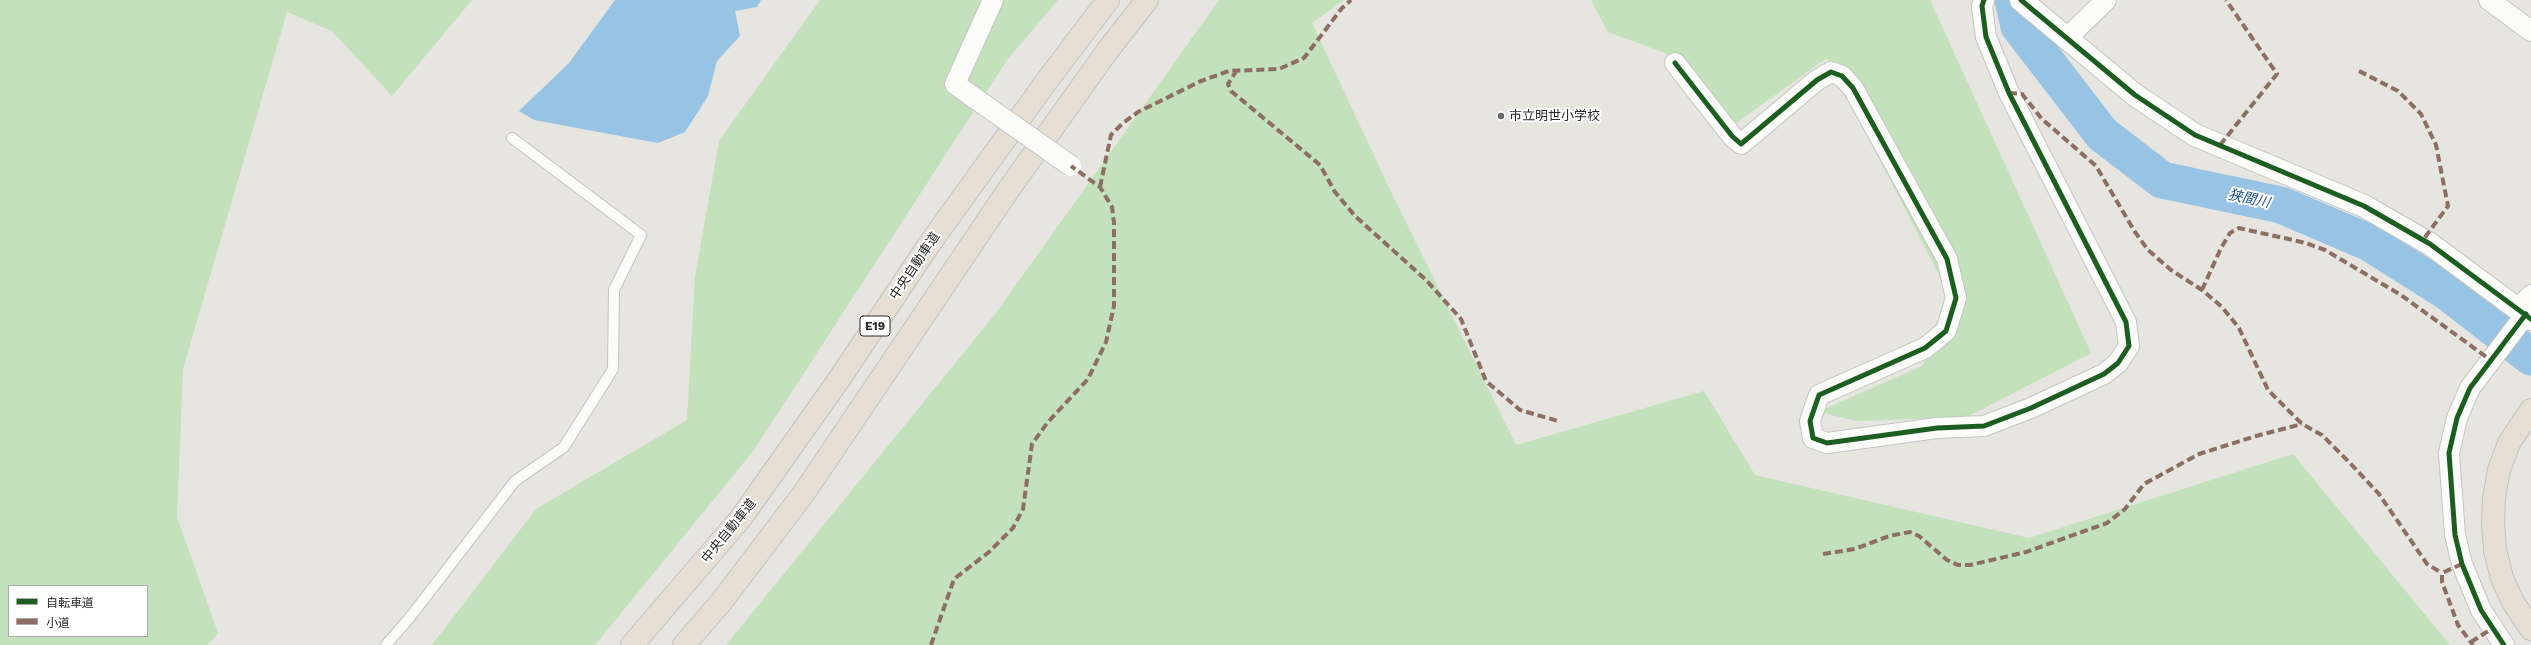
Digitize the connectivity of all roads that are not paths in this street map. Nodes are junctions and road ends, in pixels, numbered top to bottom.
1 (993, 0) edge
2 (1108, 0) edge
3 (1147, 0) edge
4 (1984, 0) edge
5 (2021, 0) edge
6 (2106, 0) edge
7 (2489, 0) edge
8 (2531, 31) edge
9 (2060, 34) junction
10 (1674, 62) dead end
11 (512, 138) dead end
12 (1071, 166) dead end
13 (2526, 309) edge
14 (2527, 415) edge
15 (2531, 629) edge
16 (386, 645) edge
17 (632, 645) edge
18 (684, 645) edge
19 (2504, 645) edge

1 - 12 street, bridge
2 - 17 highway, 中央自動車道 / E19
3 - 18 highway, E19
4 - 10 street
5 - 9 street
6 - 9 street
7 - 8 street
9 - 13 street
11 - 16 lane
13 - 19 street
14 - 15 highway

